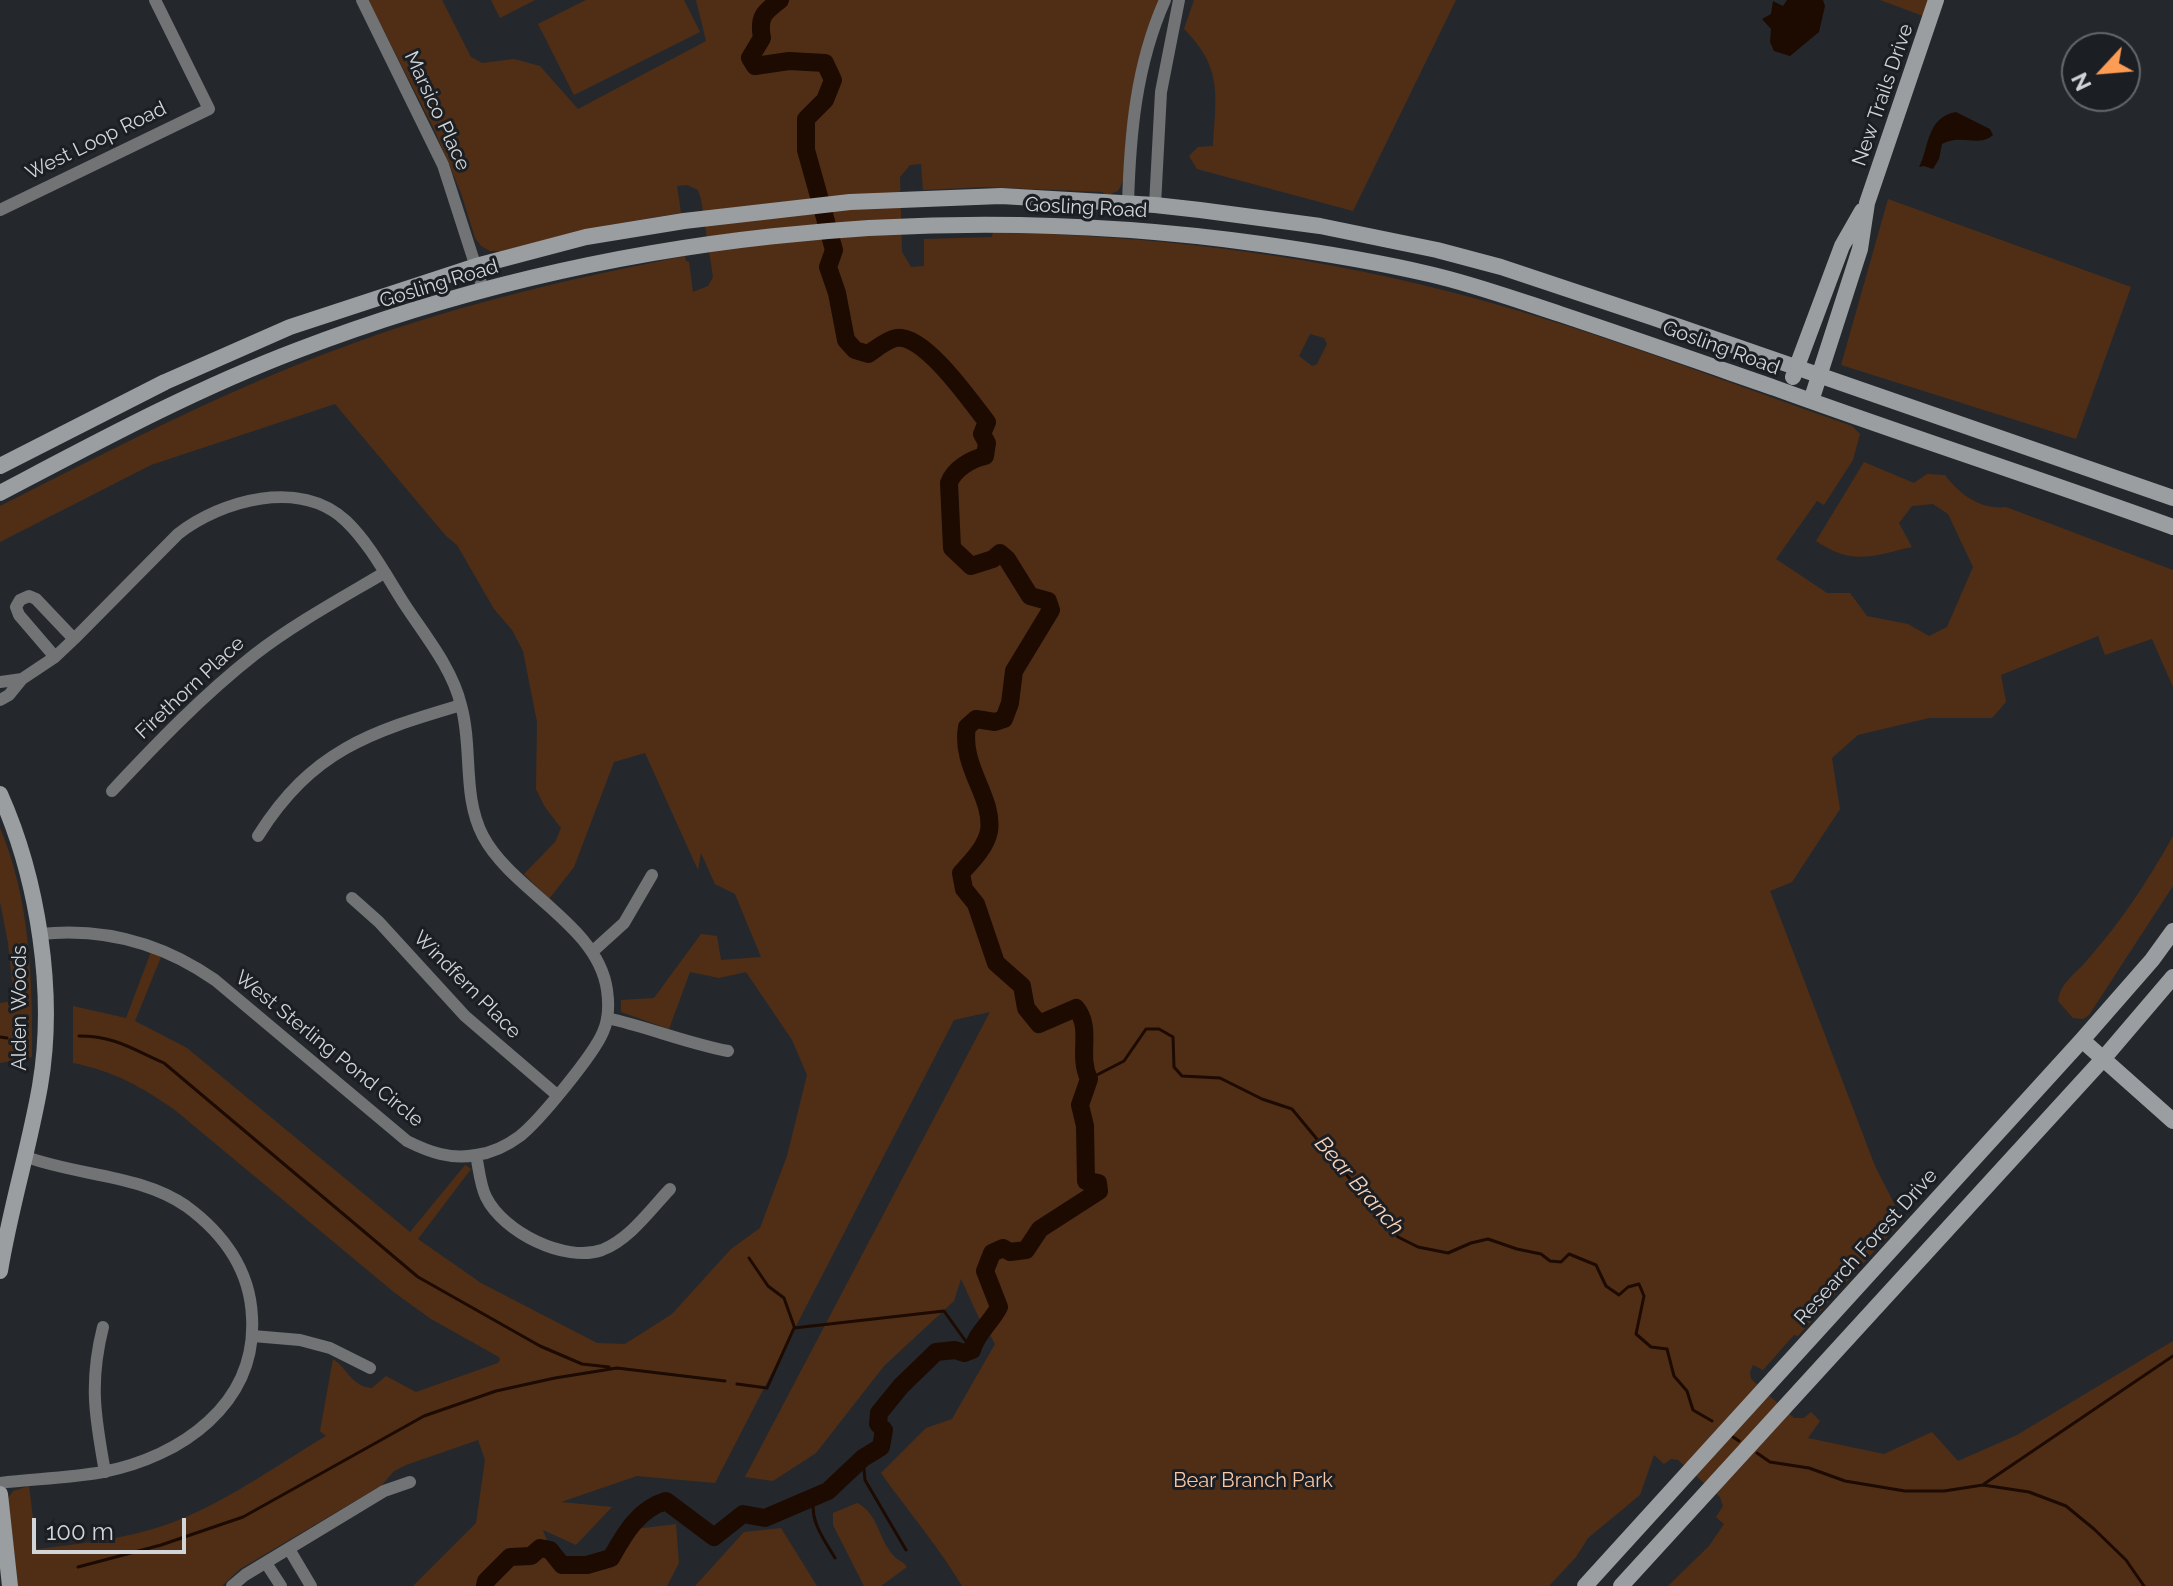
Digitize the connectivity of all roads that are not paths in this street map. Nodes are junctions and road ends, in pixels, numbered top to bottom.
1 (155, 0) edge
2 (362, 0) edge
3 (1165, 0) edge
4 (1179, 0) edge
5 (1936, 0) edge
6 (1867, 203) junction
7 (1128, 204) junction
8 (1155, 205) junction
9 (0, 210) edge
10 (476, 266) junction
11 (483, 289) junction
12 (1796, 368) junction
13 (1820, 377) junction
14 (1787, 393) junction
15 (1811, 401) junction
16 (0, 466) edge
17 (0, 493) edge
18 (2173, 498) edge
19 (2173, 527) edge
20 (384, 573) junction
21 (74, 639) junction
22 (55, 657) junction
23 (22, 679) junction
24 (0, 682) edge
25 (0, 700) edge
26 (461, 705) junction
27 (112, 791) dead end
28 (0, 794) edge
29 (258, 836) dead end
30 (652, 875) dead end
31 (352, 898) dead end
32 (2173, 931) edge
33 (40, 934) junction
34 (592, 952) junction
35 (2173, 977) edge
36 (607, 1018) junction
37 (2082, 1040) junction
38 (728, 1051) dead end
39 (2103, 1059) junction
40 (557, 1095) junction
41 (2173, 1121) edge
42 (476, 1155) junction
43 (24, 1156) junction
44 (670, 1189) dead end
45 (2, 1241) edge
46 (0, 1271) edge
47 (103, 1327) dead end
48 (253, 1336) junction
49 (370, 1368) dead end
50 (105, 1472) junction
51 (410, 1482) dead end
52 (0, 1483) edge
53 (0, 1494) edge
54 (289, 1549) junction
55 (266, 1563) junction
56 (10, 1586) edge
57 (232, 1586) edge
58 (281, 1586) edge
59 (311, 1586) edge
60 (1585, 1586) edge
61 (1621, 1586) edge

1 - 9 street, West Loop Road
2 - 10 street, Marsico Place
3 - 7 street
4 - 8 street
5 - 6 main road, New Trails Drive
6 - 12 main road, New Trails Drive
6 - 13 main road, New Trails Drive
7 - 8 main road, Gosling Road
7 - 10 main road, Gosling Road
8 - 12 main road, Gosling Road
10 - 11 street, Marsico Place
10 - 16 main road, Gosling Road
11 - 14 main road, Gosling Road
11 - 17 main road, Gosling Road
12 - 13 main road, Gosling Road
12 - 14 main road, New Trails Drive
13 - 15 main road, New Trails Drive
13 - 18 main road, Gosling Road
14 - 15 main road, Gosling Road
15 - 19 main road, Gosling Road
20 - 21 street
20 - 26 street
20 - 27 street, Firethorn Place
21 - 22 street
21 - 22 street
22 - 23 street
23 - 24 street
23 - 25 street
26 - 29 street
26 - 34 street
28 - 33 main road, Alden Woods
30 - 34 street
31 - 40 street, Windfern Place
32 - 37 main road, Research Forest Drive
33 - 42 street, West Sterling Pond Circle
33 - 43 main road, Alden Woods
34 - 36 street
35 - 39 main road
36 - 38 street
36 - 40 street, West Sterling Pond Circle
37 - 39 main road
37 - 60 main road, Research Forest Drive
39 - 41 main road
39 - 61 main road
40 - 42 street, West Sterling Pond Circle
42 - 44 street
43 - 45 main road, Alden Woods
43 - 48 street
45 - 46 main road, Alden Woods
47 - 50 street
48 - 49 street
48 - 50 street
50 - 52 street
51 - 54 street
53 - 56 main road
54 - 55 street
54 - 59 street
55 - 57 street
55 - 58 street

